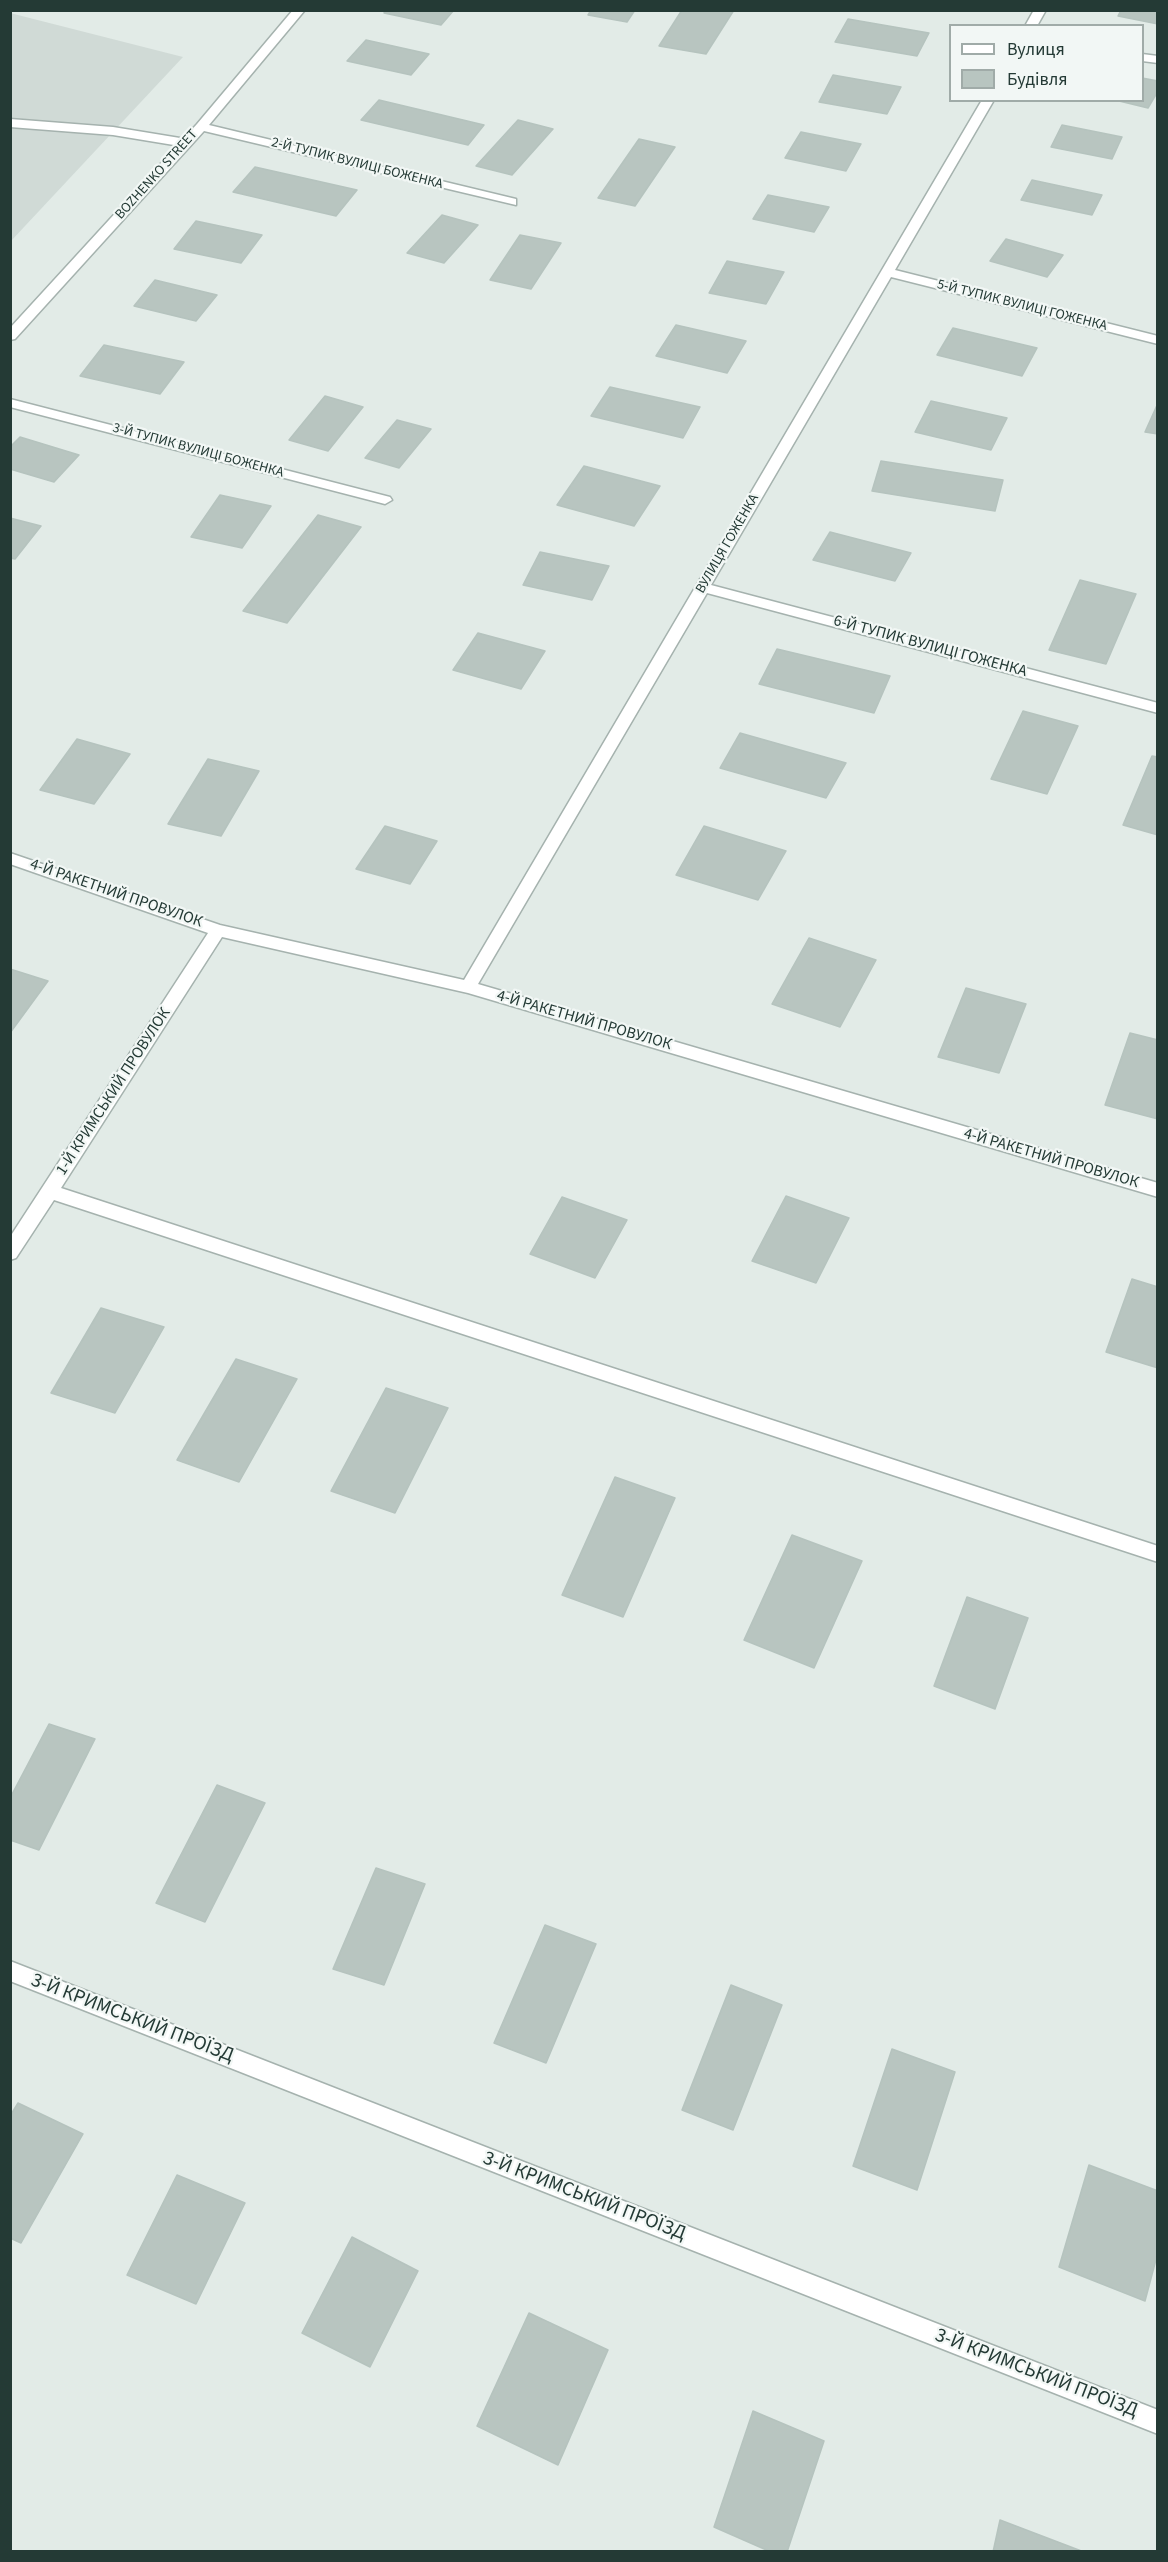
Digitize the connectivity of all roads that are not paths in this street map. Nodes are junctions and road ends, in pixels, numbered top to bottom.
1 (300, 10) edge
2 (1040, 10) edge
3 (1033, 24) edge
4 (987, 102) edge
5 (10, 123) edge
6 (201, 127) junction
7 (186, 143) junction
8 (512, 202) dead end
9 (887, 272) junction
10 (10, 336) edge
11 (1158, 340) edge
12 (10, 403) edge
13 (385, 500) dead end
14 (703, 587) junction
15 (1158, 708) edge
16 (10, 858) edge
17 (218, 930) junction
18 (468, 987) junction
19 (1158, 1190) edge
20 (51, 1192) junction
21 (10, 1253) edge
22 (1158, 1554) edge
23 (10, 1971) edge
24 (1158, 2422) edge

1 - 6 street, BOZHENKO STREET
2 - 3 street
4 - 9 street, ВУЛИЦЯ ГОЖЕНКА
5 - 7 street
6 - 7 street, BOZHENKO STREET
6 - 8 street, 2-Й ТУПИК ВУЛИЦІ БОЖЕНКА
7 - 10 street, BOZHENKO STREET
9 - 11 street, 5-Й ТУПИК ВУЛИЦІ ГОЖЕНКА
9 - 14 street, ВУЛИЦЯ ГОЖЕНКА
12 - 13 street, 3-Й ТУПИК ВУЛИЦІ БОЖЕНКА
14 - 15 street, 6-Й ТУПИК ВУЛИЦІ ГОЖЕНКА
14 - 18 street, ВУЛИЦЯ ГОЖЕНКА
16 - 17 street, 4-Й РАКЕТНИЙ ПРОВУЛОК
17 - 18 street, 4-Й РАКЕТНИЙ ПРОВУЛОК
17 - 20 street, 1-Й КРИМСЬКИЙ ПРОВУЛОК
18 - 19 street, 4-Й РАКЕТНИЙ ПРОВУЛОК
20 - 21 street, 1-Й КРИМСЬКИЙ ПРОВУЛОК
20 - 22 street
23 - 24 street, 3-Й КРИМСЬКИЙ ПРОЇЗД

